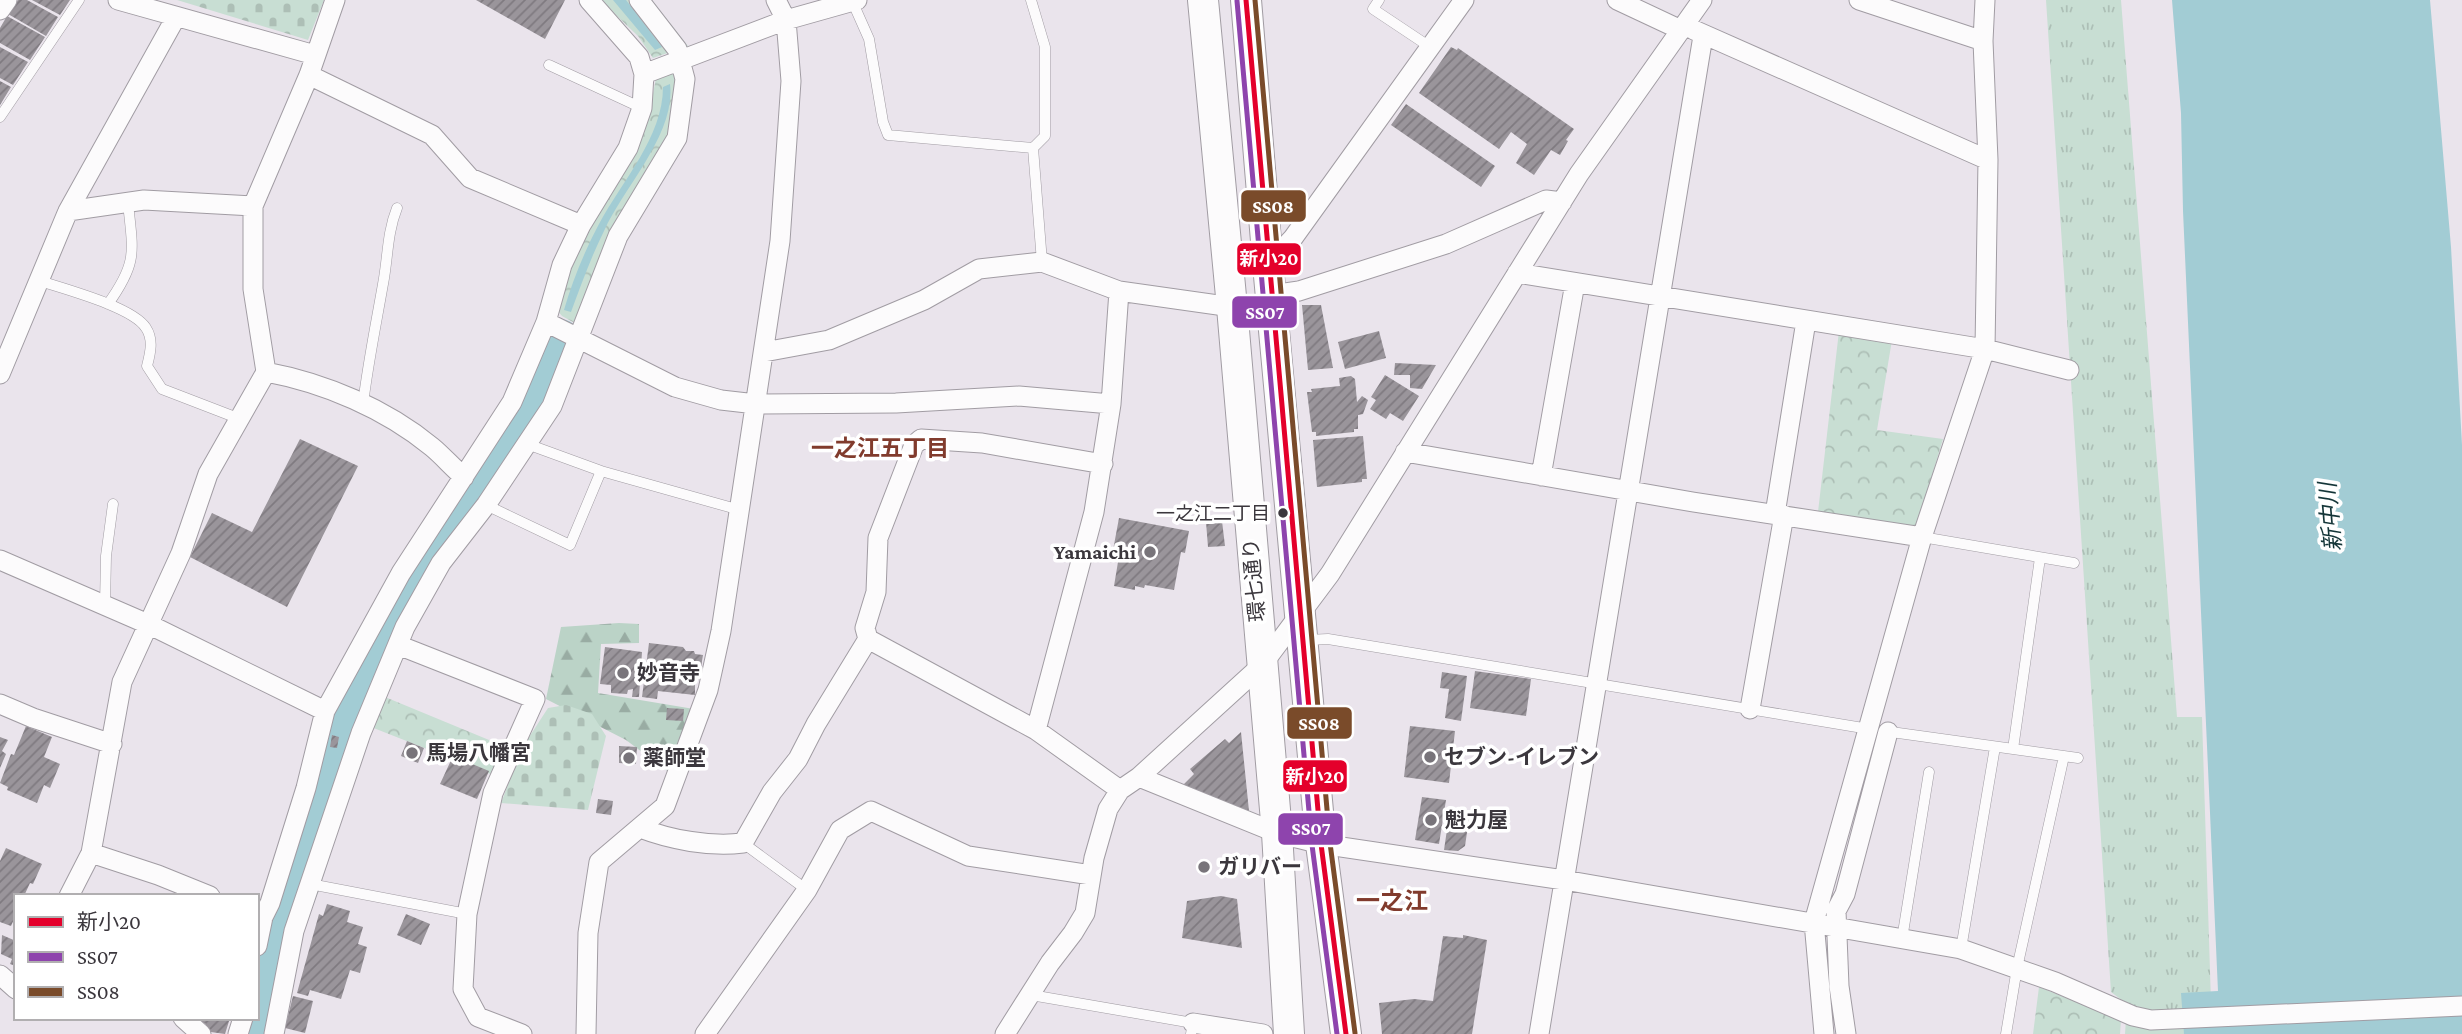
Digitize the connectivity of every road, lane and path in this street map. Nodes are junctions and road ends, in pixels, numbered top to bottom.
1 (7, 0) edge
2 (79, 0) edge
3 (118, 0) edge
4 (335, 0) edge
5 (589, 0) edge
6 (639, 0) edge
7 (776, 0) edge
8 (1031, 0) edge
9 (1203, 0) edge
10 (1246, 0) edge
11 (1379, 0) edge
12 (1464, 0) edge
13 (1617, 0) edge
14 (1702, 0) edge
15 (1859, 0) edge
16 (1984, 0) edge
17 (855, 1) edge
18 (0, 10) edge
19 (176, 17) junction
20 (786, 20) junction
21 (1683, 27) junction
22 (1703, 36) junction
23 (1983, 41) junction
24 (1430, 47) junction
25 (315, 55) junction
26 (667, 62) junction
27 (550, 65) dead end
28 (309, 75) junction
29 (642, 108) junction
30 (1, 114) edge
31 (1032, 148) junction
32 (1988, 160) junction
33 (1562, 202) junction
34 (128, 203) junction
35 (253, 206) junction
36 (397, 208) dead end
37 (68, 211) junction
38 (582, 225) junction
39 (1042, 262) junction
40 (1268, 265) junction
41 (1517, 273) junction
42 (40, 281) junction
43 (1575, 283) junction
44 (1119, 290) junction
45 (1271, 295) junction
46 (1660, 297) junction
47 (108, 304) junction
48 (1232, 307) junction
49 (1806, 321) junction
50 (546, 322) junction
51 (579, 340) junction
52 (1985, 349) junction
53 (764, 352) junction
54 (2069, 370) dead end
55 (266, 372) junction
56 (0, 374) edge
57 (363, 404) junction
58 (756, 404) junction
59 (1111, 404) junction
60 (240, 419) junction
61 (527, 443) junction
62 (1405, 452) junction
63 (1102, 464) junction
64 (601, 471) junction
65 (1541, 476) junction
66 (464, 478) junction
67 (1628, 491) junction
68 (113, 504) dead end
69 (486, 505) junction
70 (740, 510) junction
71 (1779, 514) junction
72 (1923, 537) junction
73 (2040, 558) junction
74 (0, 561) edge
75 (2074, 563) dead end
76 (105, 606) junction
77 (150, 625) junction
78 (1302, 628) junction
79 (867, 639) junction
80 (398, 645) junction
81 (1262, 665) junction
82 (1597, 684) junction
83 (0, 704) edge
84 (1750, 709) junction
85 (325, 711) junction
86 (1867, 729) junction
87 (1036, 730) junction
88 (1888, 732) junction
89 (112, 744) junction
90 (1995, 747) junction
91 (2013, 749) junction
92 (2064, 756) junction
93 (2078, 758) dead end
94 (1929, 772) dead end
95 (1139, 777) junction
96 (1120, 790) junction
97 (640, 828) junction
98 (1277, 833) junction
99 (743, 843) junction
100 (1321, 844) junction
101 (91, 853) junction
102 (1091, 875) junction
103 (1564, 880) junction
104 (310, 884) junction
105 (807, 890) junction
106 (70, 894) edge
107 (205, 894) edge
108 (467, 914) junction
109 (1814, 922) junction
110 (276, 923) edge
111 (1837, 927) junction
112 (1902, 940) junction
113 (259, 944) edge
114 (1961, 949) junction
115 (2017, 968) junction
116 (0, 975) edge
117 (14, 987) edge
118 (1031, 995) junction
119 (2462, 1006) edge
120 (185, 1020) edge
121 (1192, 1029) edge
122 (201, 1034) edge
123 (274, 1034) edge
124 (522, 1034) edge
125 (586, 1034) edge
126 (705, 1034) edge
127 (1005, 1034) edge
128 (1263, 1034) edge
129 (1289, 1034) edge
130 (1346, 1034) edge
131 (1539, 1034) edge
132 (1824, 1034) edge
133 (1846, 1034) edge
134 (2006, 1034) edge

1 - 18 street
2 - 30 lane
3 - 19 street
4 - 25 street
5 - 26 street
6 - 26 street
7 - 20 street
8 - 31 lane
9 - 48 main road, 環七通り
10 - 40 main road, 環七通り
11 - 24 lane
12 - 24 street
13 - 21 street
14 - 21 street
15 - 23 street
16 - 23 street
17 - 20 street
17 - 31 lane
19 - 25 street
19 - 37 street
20 - 26 street
20 - 53 street
21 - 22 street
21 - 33 street
22 - 32 street
22 - 46 street
23 - 32 street
24 - 40 street
25 - 28 street
26 - 29 street
26 - 51 street
27 - 29 lane
28 - 35 street
28 - 38 street
29 - 38 street
31 - 39 lane
32 - 52 street
33 - 41 street
33 - 45 street
34 - 35 street
34 - 37 street
34 - 47 lane
35 - 55 street
36 - 57 lane
37 - 42 street
38 - 50 street
39 - 44 street
39 - 53 street
40 - 45 main road, 環七通り
41 - 43 street
41 - 62 street
42 - 47 lane
42 - 56 street
43 - 46 street
43 - 65 street
44 - 48 street
44 - 59 street
45 - 78 main road, 環七通り
46 - 49 street
46 - 67 street
47 - 60 lane
48 - 81 main road, 環七通り
49 - 52 street
49 - 71 street
50 - 51 street
50 - 66 street
51 - 58 street
51 - 61 street
52 - 54 street
52 - 72 street
53 - 58 street
55 - 57 street
55 - 60 street
57 - 66 street
58 - 59 street
58 - 70 street
59 - 63 street
60 - 77 street
61 - 64 lane
61 - 69 street
62 - 65 street
62 - 78 street
63 - 79 street
63 - 87 street
64 - 69 lane
64 - 70 lane
65 - 67 street
66 - 85 street
67 - 71 street
67 - 82 street
68 - 76 lane
69 - 80 street
70 - 97 street
71 - 72 street
71 - 84 street
72 - 73 lane
72 - 86 street
73 - 75 lane
73 - 91 lane
74 - 76 street
76 - 77 street
77 - 85 street
77 - 89 street
78 - 81 street
78 - 82 lane
78 - 100 main road, 環七通り
79 - 87 street
79 - 99 street
80 - 104 street
80 - 108 street
81 - 95 street
81 - 98 main road, 環七通り
82 - 84 lane
82 - 103 street
83 - 89 street
84 - 86 lane
85 - 110 street
86 - 88 lane
86 - 109 street
87 - 96 street
88 - 90 lane
88 - 111 street
89 - 101 street
90 - 91 lane
90 - 114 lane
91 - 92 lane
92 - 93 lane
92 - 115 lane
94 - 112 lane
95 - 96 street
95 - 98 street
96 - 102 street
97 - 99 street
97 - 125 street
98 - 100 street
98 - 129 main road, 環七通り
99 - 105 lane
100 - 103 street
100 - 130 main road, 環七通り
101 - 106 street
101 - 107 street
102 - 105 street
102 - 118 street
103 - 109 street
103 - 131 street
104 - 108 lane
104 - 110 street
105 - 126 street
108 - 124 street
109 - 111 street
109 - 132 street
110 - 113 street
110 - 123 street
111 - 112 street
111 - 133 street
112 - 114 street
114 - 115 street
115 - 119 street
115 - 134 lane
116 - 117 street
118 - 121 lane
118 - 127 street
120 - 122 street
121 - 128 street

